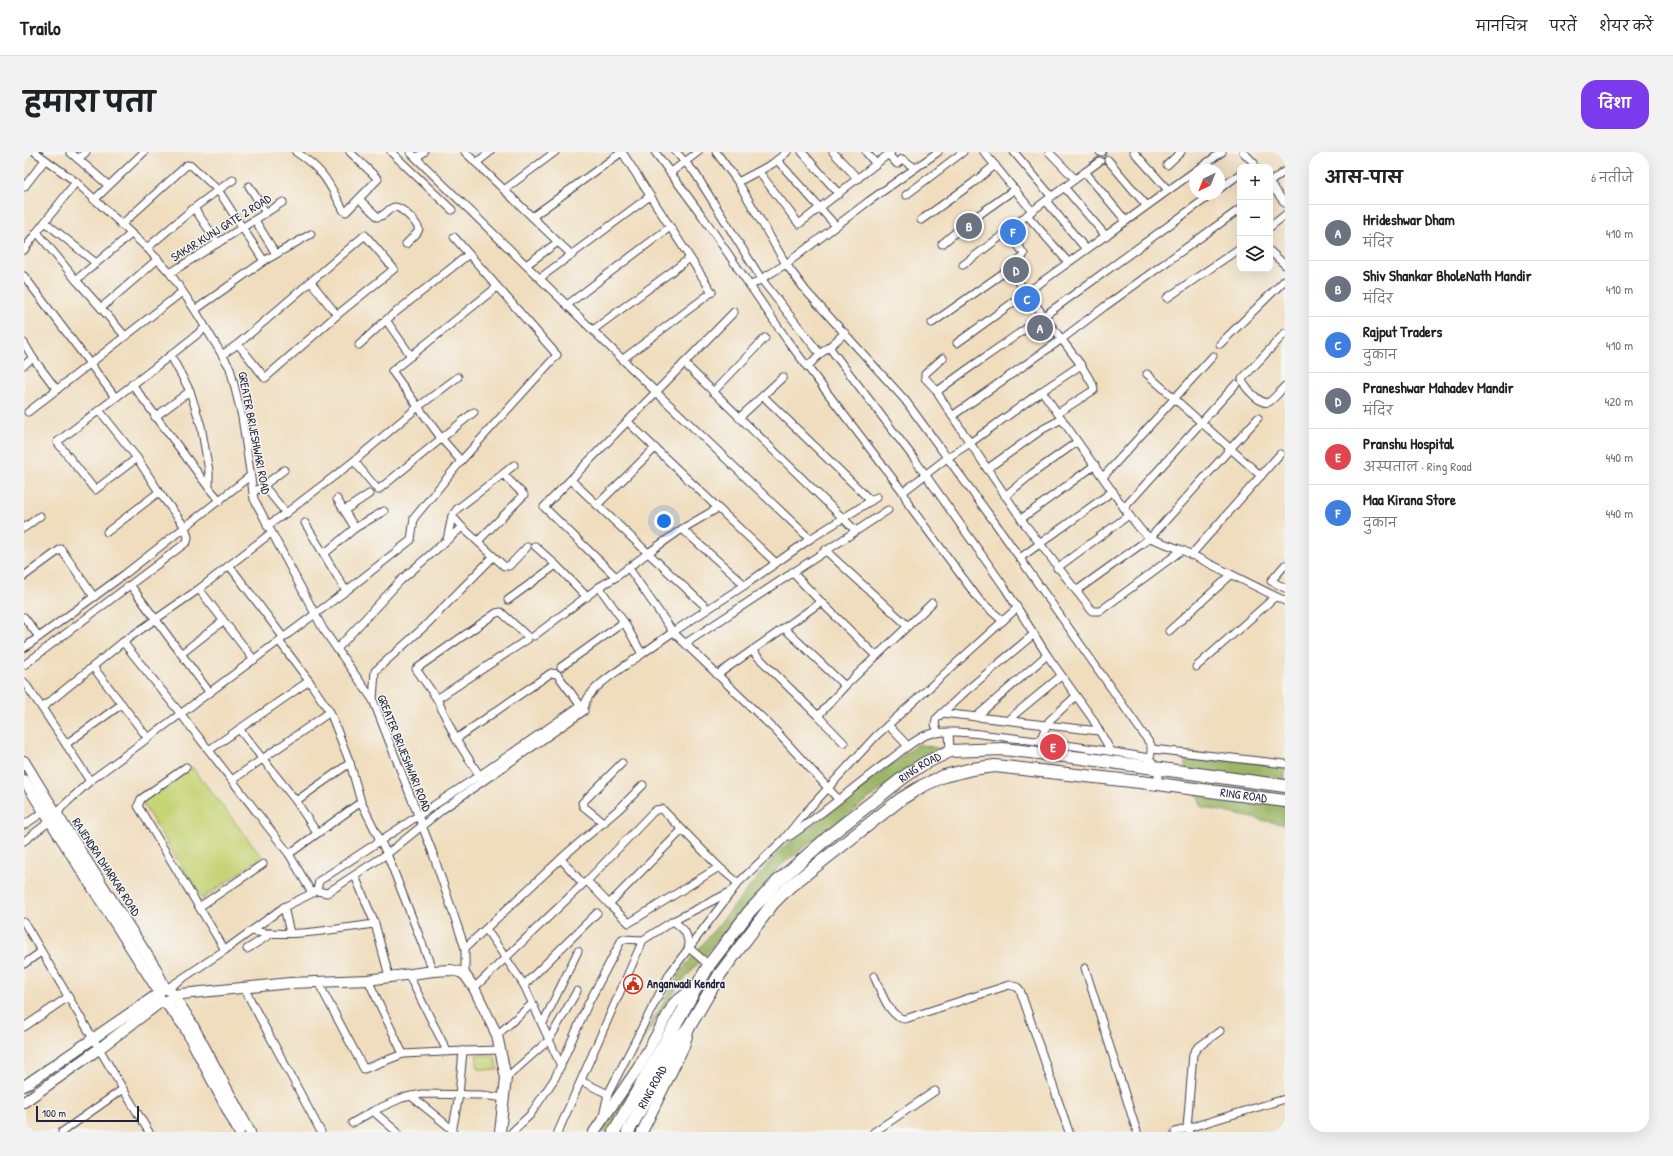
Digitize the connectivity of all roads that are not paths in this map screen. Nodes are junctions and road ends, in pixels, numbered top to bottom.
1 (35, 152) edge
2 (70, 152) edge
3 (86, 152) edge
4 (144, 152) edge
5 (296, 152) edge
6 (350, 152) edge
7 (391, 152) edge
8 (410, 152) edge
9 (424, 152) edge
10 (465, 152) edge
11 (490, 152) edge
12 (555, 152) edge
13 (622, 152) edge
14 (655, 152) edge
15 (676, 152) edge
16 (698, 152) edge
17 (716, 152) edge
18 (786, 152) edge
19 (802, 152) edge
20 (833, 152) edge
21 (866, 152) edge
22 (938, 152) edge
23 (964, 152) edge
24 (984, 152) edge
25 (1014, 152) edge
26 (1049, 152) edge
27 (1134, 152) edge
28 (1181, 152) edge
29 (1222, 152) edge
30 (1243, 152) edge
31 (889, 153) edge
32 (416, 158) junction
33 (78, 159) junction
34 (45, 160) junction
35 (777, 160) junction
36 (1108, 160) dead end
37 (1100, 161) dead end
38 (685, 162) junction
39 (476, 163) junction
40 (876, 164) junction
41 (1206, 164) edge
42 (1252, 164) edge
43 (995, 165) junction
44 (1167, 165) dead end
45 (915, 168) junction
46 (1285, 171) edge
47 (759, 172) junction
48 (1085, 172) junction
49 (670, 173) junction
50 (1189, 176) edge
51 (1237, 176) edge
52 (858, 179) junction
53 (1075, 179) junction
54 (233, 180) dead end
55 (76, 182) junction
56 (738, 182) junction
57 (1273, 182) edge
58 (108, 185) junction
59 (1225, 185) edge
60 (249, 186) dead end
61 (24, 187) edge
62 (1064, 187) junction
63 (1273, 189) edge
64 (218, 190) junction
65 (504, 190) junction
66 (1015, 190) junction
67 (1168, 190) junction
68 (839, 194) junction
69 (906, 195) dead end
70 (650, 196) junction
71 (359, 199) junction
72 (1049, 199) junction
73 (94, 200) junction
74 (1204, 200) edge
75 (284, 202) dead end
76 (1285, 203) edge
77 (1146, 205) junction
78 (194, 208) junction
79 (821, 208) junction
80 (452, 210) dead end
81 (1237, 211) edge
82 (266, 213) junction
83 (1029, 213) junction
84 (1285, 215) edge
85 (532, 217) junction
86 (255, 220) junction
87 (921, 220) dead end
88 (1126, 221) junction
89 (45, 222) junction
90 (121, 225) junction
91 (1273, 225) edge
92 (836, 226) junction
93 (670, 227) junction
94 (242, 228) junction
95 (1008, 231) junction
96 (36, 232) junction
97 (131, 234) junction
98 (311, 234) dead end
99 (1106, 236) junction
100 (454, 237) dead end
101 (558, 242) junction
102 (218, 243) junction
103 (406, 244) dead end
104 (942, 244) dead end
105 (147, 248) junction
106 (1086, 249) junction
107 (24, 250) edge
108 (1237, 250) edge
109 (276, 254) junction
110 (469, 254) junction
111 (1273, 254) edge
112 (572, 255) junction
113 (690, 258) junction
114 (158, 259) junction
115 (264, 261) junction
116 (1068, 262) junction
117 (96, 263) junction
118 (786, 264) junction
119 (526, 265) junction
120 (1285, 265) edge
121 (963, 266) dead end
122 (1009, 269) junction
123 (170, 273) junction
124 (24, 276) edge
125 (540, 278) junction
126 (76, 280) junction
127 (762, 280) junction
128 (1285, 280) edge
129 (310, 281) junction
130 (750, 286) junction
131 (497, 287) junction
132 (182, 292) junction
133 (1027, 292) junction
134 (1167, 298) dead end
135 (567, 305) junction
136 (101, 308) junction
137 (195, 310) junction
138 (734, 312) dead end
139 (337, 315) junction
140 (1044, 316) junction
141 (386, 320) junction
142 (932, 323) dead end
143 (206, 328) junction
144 (593, 330) junction
145 (844, 333) junction
146 (1285, 333) edge
147 (125, 336) junction
148 (765, 338) dead end
149 (1062, 339) junction
150 (24, 343) edge
151 (957, 343) dead end
152 (238, 344) junction
153 (1220, 344) dead end
154 (359, 345) dead end
155 (829, 348) junction
156 (820, 354) junction
157 (222, 355) junction
158 (171, 356) junction
159 (411, 356) junction
160 (1213, 356) dead end
161 (32, 358) junction
162 (943, 358) dead end
163 (623, 359) junction
164 (684, 362) junction
165 (1081, 364) junction
166 (24, 365) edge
167 (90, 365) junction
168 (807, 368) junction
169 (1147, 374) dead end
170 (458, 377) dead end
171 (783, 377) dead end
172 (132, 384) junction
173 (1236, 384) dead end
174 (1285, 386) edge
175 (58, 390) junction
176 (190, 391) junction
177 (655, 391) junction
178 (1042, 391) junction
179 (713, 392) junction
180 (938, 392) junction
181 (763, 396) junction
182 (115, 397) junction
183 (1174, 398) junction
184 (418, 407) junction
185 (99, 410) junction
186 (28, 412) dead end
187 (474, 412) dead end
188 (952, 416) junction
189 (1060, 416) junction
190 (155, 417) junction
191 (739, 418) junction
192 (1258, 418) dead end
193 (627, 421) junction
194 (1202, 423) junction
195 (441, 438) junction
196 (1077, 442) junction
197 (970, 443) junction
198 (655, 448) junction
199 (1231, 449) junction
200 (1280, 454) dead end
201 (137, 458) junction
202 (947, 458) junction
203 (354, 461) junction
204 (461, 461) junction
205 (514, 465) dead end
206 (1095, 466) junction
207 (987, 469) junction
208 (284, 470) dead end
209 (503, 474) junction
210 (925, 475) junction
211 (250, 476) junction
212 (1261, 476) junction
213 (1103, 477) junction
214 (570, 480) junction
215 (263, 486) junction
216 (209, 488) junction
217 (1113, 491) junction
218 (159, 492) junction
219 (252, 492) junction
220 (903, 492) junction
221 (368, 494) dead end
222 (1005, 496) junction
223 (337, 499) dead end
224 (220, 501) junction
225 (596, 505) junction
226 (718, 508) junction
227 (1124, 508) junction
228 (345, 510) junction
229 (384, 510) dead end
230 (888, 510) dead end
231 (286, 513) junction
232 (1129, 515) junction
233 (40, 516) dead end
234 (452, 516) junction
235 (844, 519) junction
236 (1021, 519) junction
237 (304, 523) dead end
238 (268, 526) junction
239 (185, 527) junction
240 (462, 527) junction
241 (24, 528) edge
242 (355, 528) junction
243 (682, 529) junction
244 (856, 531) junction
245 (107, 532) dead end
246 (271, 533) junction
247 (1150, 538) junction
248 (810, 539) junction
249 (447, 540) junction
250 (478, 541) junction
251 (1039, 544) junction
252 (534, 546) dead end
253 (527, 547) dead end
254 (825, 550) junction
255 (1182, 550) junction
256 (324, 554) junction
257 (648, 554) junction
258 (1192, 555) junction
259 (493, 557) junction
260 (1020, 558) junction
261 (776, 563) junction
262 (229, 565) junction
263 (556, 565) junction
264 (1285, 565) edge
265 (628, 567) junction
266 (1057, 568) junction
267 (792, 572) junction
268 (1231, 575) junction
269 (24, 576) edge
270 (616, 578) junction
271 (1271, 581) junction
272 (745, 585) junction
273 (131, 586) junction
274 (599, 588) junction
275 (1285, 588) edge
276 (199, 589) junction
277 (1262, 590) junction
278 (346, 591) junction
279 (1076, 591) junction
280 (94, 597) junction
281 (587, 597) junction
282 (1275, 597) junction
283 (508, 600) dead end
284 (821, 602) junction
285 (1285, 602) edge
286 (932, 604) dead end
287 (1017, 608) junction
288 (708, 609) junction
289 (315, 613) junction
290 (24, 617) edge
291 (154, 619) junction
292 (224, 621) junction
293 (1003, 621) junction
294 (624, 622) junction
295 (908, 626) junction
296 (784, 628) junction
297 (1169, 631) dead end
298 (673, 632) junction
299 (1034, 634) junction
300 (534, 636) dead end
301 (39, 638) junction
302 (281, 639) junction
303 (123, 642) junction
304 (686, 643) junction
305 (24, 648) edge
306 (337, 649) junction
307 (752, 651) junction
308 (181, 654) junction
309 (642, 654) junction
310 (1047, 655) junction
311 (876, 656) junction
312 (254, 660) junction
313 (24, 665) edge
314 (93, 667) junction
315 (561, 667) dead end
316 (1196, 667) dead end
317 (717, 675) junction
318 (1061, 676) junction
319 (309, 681) junction
320 (24, 682) edge
321 (845, 686) junction
322 (210, 693) junction
323 (1076, 696) junction
324 (437, 699) junction
325 (373, 700) junction
326 (122, 704) junction
327 (583, 707) junction
328 (42, 708) junction
329 (330, 712) junction
330 (180, 713) junction
331 (942, 713) junction
332 (818, 716) junction
333 (976, 717) junction
334 (1008, 720) junction
335 (888, 725) junction
336 (1046, 725) junction
337 (239, 729) junction
338 (1099, 732) junction
339 (938, 733) junction
340 (949, 733) junction
341 (148, 737) junction
342 (456, 739) junction
343 (1039, 742) junction
344 (844, 743) dead end
345 (66, 744) junction
346 (908, 746) junction
347 (1152, 749) junction
348 (209, 750) junction
349 (950, 751) junction
350 (1111, 751) junction
351 (1149, 758) junction
352 (262, 759) junction
353 (24, 761) edge
354 (350, 763) junction
355 (622, 763) dead end
356 (1285, 764) edge
357 (186, 767) dead end
358 (1158, 769) junction
359 (480, 775) junction
360 (24, 780) edge
361 (232, 780) junction
362 (90, 781) junction
363 (484, 782) junction
364 (1158, 784) junction
365 (643, 785) dead end
366 (1285, 786) edge
367 (828, 788) junction
368 (838, 799) junction
369 (296, 801) junction
370 (439, 801) junction
371 (1285, 801) edge
372 (360, 802) junction
373 (443, 809) junction
374 (53, 813) junction
375 (417, 816) junction
376 (604, 823) junction
377 (24, 825) edge
378 (422, 826) junction
379 (682, 830) junction
380 (317, 833) junction
381 (784, 839) junction
382 (24, 841) edge
383 (380, 841) junction
384 (289, 854) junction
385 (387, 854) junction
386 (561, 859) junction
387 (263, 864) dead end
388 (719, 867) junction
389 (355, 876) junction
390 (738, 883) junction
391 (732, 891) junction
392 (314, 892) junction
393 (609, 904) junction
394 (199, 907) junction
395 (284, 907) junction
396 (597, 913) dead end
397 (673, 921) junction
398 (24, 922) edge
399 (375, 924) junction
400 (486, 929) junction
401 (251, 931) junction
402 (271, 934) junction
403 (290, 934) junction
404 (643, 940) junction
405 (465, 948) junction
406 (689, 948) junction
407 (247, 949) dead end
408 (225, 950) junction
409 (42, 952) junction
410 (578, 952) dead end
411 (506, 958) junction
412 (24, 964) edge
413 (709, 965) junction
414 (1084, 968) dead end
415 (433, 971) junction
416 (408, 974) junction
417 (465, 975) junction
418 (389, 976) junction
419 (874, 976) dead end
420 (368, 980) junction
421 (318, 982) junction
422 (524, 985) junction
423 (695, 987) junction
424 (244, 988) junction
425 (474, 988) junction
426 (577, 991) dead end
427 (165, 994) junction
428 (68, 997) junction
429 (532, 1004) junction
430 (543, 1023) junction
431 (24, 1027) edge
432 (689, 1028) junction
433 (1220, 1031) dead end
434 (497, 1035) junction
435 (673, 1038) junction
436 (94, 1039) junction
437 (549, 1040) junction
438 (100, 1048) junction
439 (463, 1050) junction
440 (500, 1050) junction
441 (447, 1051) junction
442 (403, 1054) junction
443 (561, 1066) junction
444 (506, 1078) junction
445 (581, 1081) junction
446 (24, 1086) edge
447 (124, 1089) junction
448 (935, 1091) dead end
449 (608, 1094) junction
450 (459, 1095) junction
451 (411, 1096) junction
452 (505, 1098) junction
453 (1285, 1099) edge
454 (24, 1102) edge
455 (374, 1111) junction
456 (602, 1119) junction
457 (352, 1123) dead end
458 (1188, 1130) edge
459 (452, 1131) edge
460 (62, 1132) edge
461 (148, 1132) edge
462 (240, 1132) edge
463 (250, 1132) edge
464 (321, 1132) edge
465 (397, 1132) edge
466 (500, 1132) edge
467 (512, 1132) edge
468 (558, 1132) edge
469 (594, 1132) edge
470 (614, 1132) edge
471 (628, 1132) edge
472 (642, 1132) edge
473 (874, 1132) edge
474 (1069, 1132) edge
475 (1137, 1132) edge
476 (1175, 1132) edge

1 - 34 street, GREATER BRIJESHWARI ROAD
2 - 33 street
3 - 33 street
4 - 58 street
5 - 71 street
6 - 71 street
7 - 80 street
8 - 32 street
9 - 32 street
10 - 39 street
11 - 39 street
12 - 65 street
13 - 70 street
13 - 85 street
14 - 49 street
15 - 38 street
16 - 38 street
17 - 56 street
18 - 35 street
19 - 68 street
20 - 52 street
21 - 40 street
22 - 45 street
23 - 69 street
24 - 43 street
25 - 72 street
26 - 53 street
27 - 67 street
28 - 44 street
29 - 41 street
30 - 42 street
31 - 40 street
31 - 45 street
32 - 119 street
33 - 58 street
34 - 55 street, GREATER BRIJESHWARI ROAD
34 - 61 street
35 - 47 street
35 - 79 street
36 - 77 street
37 - 48 street
38 - 49 street
38 - 127 street
39 - 65 street
40 - 52 street
43 - 66 street
43 - 87 street
45 - 92 street
46 - 57 street
47 - 56 street
47 - 79 street
48 - 53 street
48 - 88 street
49 - 130 street
50 - 67 street
51 - 59 street
52 - 68 street
53 - 62 street
54 - 64 street
55 - 73 street, GREATER BRIJESHWARI ROAD
55 - 89 street
56 - 118 street
58 - 73 street
60 - 82 street
62 - 72 street
62 - 99 street
63 - 76 street
64 - 78 street
64 - 90 street
64 - 94 street
65 - 85 street
66 - 83 street
66 - 104 street
67 - 77 street
68 - 79 street
70 - 93 street
70 - 112 street
71 - 103 street
72 - 83 street
72 - 106 street
73 - 90 street, GREATER BRIJESHWARI ROAD
74 - 140 street
75 - 82 street, SAKAR KUNJ GATE 2 ROAD
77 - 88 street
78 - 102 street
78 - 105 street
79 - 92 street
81 - 149 street
82 - 86 street, SAKAR KUNJ GATE 2 ROAD
83 - 95 street
83 - 116 street
84 - 91 street
85 - 101 street
86 - 94 street, SAKAR KUNJ GATE 2 ROAD
86 - 109 street
88 - 99 street
89 - 96 street
89 - 117 street
90 - 97 street, GREATER BRIJESHWARI ROAD
92 - 118 street
93 - 113 street
93 - 135 street
94 - 102 street, SAKAR KUNJ GATE 2 ROAD
94 - 115 street
95 - 121 street
95 - 122 street
96 - 107 street
96 - 126 street
97 - 105 street, GREATER BRIJESHWARI ROAD
97 - 117 street
98 - 109 street
99 - 106 street
100 - 110 street
101 - 112 street
101 - 119 street
102 - 123 street, SAKAR KUNJ GATE 2 ROAD
105 - 114 street, GREATER BRIJESHWARI ROAD
106 - 116 street
108 - 134 street
109 - 115 street
110 - 131 street
110 - 141 street
111 - 120 street
112 - 125 street
113 - 144 street
113 - 163 street
114 - 123 street, GREATER BRIJESHWARI ROAD
114 - 136 street
115 - 137 street
116 - 133 street
117 - 126 street
118 - 127 street
118 - 145 street
119 - 125 street
122 - 133 street
122 - 142 street
123 - 132 street, GREATER BRIJESHWARI ROAD
124 - 167 street
125 - 135 street
126 - 136 street
127 - 130 street
127 - 156 street
128 - 153 street
129 - 139 street
129 - 139 street
129 - 152 street
130 - 168 street
131 - 159 street
131 - 204 street
132 - 137 street, GREATER BRIJESHWARI ROAD
132 - 147 street
133 - 140 street
133 - 151 street
135 - 144 street
136 - 147 street
137 - 143 street, GREATER BRIJESHWARI ROAD
138 - 164 street
139 - 152 street
140 - 149 street
140 - 180 street
141 - 154 street
141 - 159 street
143 - 157 street, GREATER BRIJESHWARI ROAD
143 - 158 street
144 - 163 street
145 - 155 street
145 - 202 street
146 - 174 street
147 - 167 street
148 - 179 street
149 - 165 street
149 - 188 street
150 - 161 street
152 - 157 street
155 - 156 street
155 - 210 street
156 - 168 street
157 - 211 street, GREATER BRIJESHWARI ROAD
158 - 172 street
158 - 176 street
159 - 184 street
160 - 183 street
161 - 166 street
161 - 175 street
162 - 180 street
163 - 177 street
164 - 177 street
164 - 179 street
165 - 178 street
165 - 189 street
167 - 175 street
167 - 182 street
168 - 220 street
169 - 183 street
170 - 184 street
171 - 181 street
172 - 182 street
172 - 190 street
173 - 194 street
175 - 186 street
176 - 190 street
176 - 216 street
177 - 193 street
177 - 248 street
178 - 189 street
178 - 197 street
179 - 191 street
180 - 188 street
181 - 191 street
181 - 235 street
182 - 185 street
183 - 194 street
183 - 213 street
184 - 195 street
184 - 203 street
185 - 201 street
185 - 201 street
187 - 195 street
188 - 197 street
189 - 196 street
189 - 207 street
190 - 216 street
191 - 235 street
192 - 199 street
193 - 198 street
193 - 214 street
194 - 199 street
194 - 227 street
195 - 203 street
195 - 204 street
196 - 206 street
196 - 222 street
197 - 202 street
197 - 207 street
198 - 225 street
198 - 226 street
199 - 212 street
199 - 247 street
200 - 212 street
201 - 218 street
202 - 210 street
202 - 260 street
203 - 231 street
204 - 278 street
205 - 209 street
206 - 213 street
206 - 236 street
207 - 222 street
208 - 215 street
209 - 234 street
209 - 250 street
210 - 220 street
210 - 287 street
211 - 219 street, GREATER BRIJESHWARI ROAD
211 - 224 street
212 - 258 street
213 - 217 street
214 - 225 street
214 - 270 street
215 - 219 street
215 - 231 street
216 - 224 street
217 - 227 street
217 - 251 street
218 - 239 street
218 - 245 street
219 - 238 street, GREATER BRIJESHWARI ROAD
220 - 293 street
221 - 228 street
222 - 236 street
223 - 228 street
224 - 239 street
225 - 257 street
226 - 243 street
226 - 261 street
227 - 232 street
228 - 242 street
229 - 242 street
230 - 244 street
231 - 238 street
232 - 247 street
232 - 266 street
233 - 241 street
234 - 240 street
234 - 249 street
235 - 244 street
235 - 248 street
236 - 251 street
237 - 256 street
238 - 246 street, GREATER BRIJESHWARI ROAD
239 - 273 street
239 - 280 street
240 - 249 street
240 - 250 street
242 - 256 street
243 - 257 street
243 - 272 street
244 - 254 street
246 - 262 street
246 - 289 street, GREATER BRIJESHWARI ROAD
247 - 255 street
247 - 279 street
248 - 261 street
249 - 306 street
250 - 259 street
251 - 260 street
251 - 266 street
252 - 263 street
253 - 259 street
254 - 267 street
254 - 295 street
255 - 258 street
255 - 279 street
256 - 278 street
257 - 265 street
257 - 288 street
258 - 268 street
259 - 325 street
260 - 347 street
261 - 272 street
262 - 276 street
262 - 302 street
263 - 281 street
263 - 283 street
264 - 271 street
265 - 270 street
265 - 298 street
266 - 279 street
267 - 284 street
267 - 304 street
268 - 277 street
268 - 297 street
269 - 280 street
270 - 274 street
271 - 275 street
271 - 277 street
272 - 288 street
273 - 291 street
273 - 313 street
274 - 281 street
274 - 294 street
276 - 291 street
276 - 292 street
277 - 282 street
278 - 289 street
280 - 301 street
281 - 300 street
282 - 285 street
282 - 316 street
284 - 296 street
284 - 311 street
286 - 295 street
287 - 293 street
287 - 299 street
288 - 298 street
289 - 302 street
289 - 306 street, GREATER BRIJESHWARI ROAD
290 - 301 street
291 - 303 street
291 - 308 street
292 - 308 street
292 - 312 street
293 - 335 street
294 - 309 street
294 - 315 street
295 - 311 street
296 - 307 street
296 - 321 street
298 - 304 street
298 - 309 street
299 - 310 street
299 - 331 street
301 - 305 street
302 - 312 street
302 - 319 street
303 - 314 street
303 - 330 street
304 - 317 street
306 - 325 street, GREATER BRIJESHWARI ROAD
307 - 317 street
307 - 332 street
308 - 322 street
309 - 327 street
310 - 318 street
310 - 333 street
311 - 321 street
312 - 322 street
314 - 326 street
314 - 328 street
317 - 367 street
318 - 323 street
318 - 334 street
319 - 329 street
319 - 337 street
320 - 328 street
321 - 332 street
322 - 330 street
323 - 336 street
323 - 338 street
324 - 324 street
324 - 342 street
325 - 375 street, GREATER BRIJESHWARI ROAD
326 - 341 street
326 - 345 street
327 - 342 street
327 - 359 street
327 - 363 street
328 - 345 street
329 - 352 street
329 - 354 street
330 - 341 street
330 - 348 street
331 - 333 street
331 - 339 street
332 - 344 street
333 - 334 street
334 - 336 street
335 - 346 street
335 - 367 street
336 - 338 street
336 - 343 street
337 - 348 street
337 - 352 street
338 - 350 street
339 - 340 street
339 - 346 street
340 - 343 street
340 - 349 street
341 - 362 street
342 - 359 street
343 - 350 street
345 - 362 street
346 - 368 street
347 - 351 street
347 - 356 street
348 - 361 street
349 - 358 main road, RING ROAD
349 - 413 main road, RING ROAD
350 - 351 street
351 - 358 street
352 - 361 street
352 - 369 street
353 - 374 street, RAJENDRA DHARKAR ROAD
354 - 369 street
354 - 372 street
355 - 376 street
357 - 394 street
358 - 364 street
358 - 366 main road, RING ROAD
359 - 363 street
359 - 370 street
360 - 374 street, RAJENDRA DHARKAR ROAD
361 - 384 street
362 - 374 street
363 - 373 street
364 - 371 main road, RING ROAD
364 - 432 main road, RING ROAD
365 - 376 street
367 - 368 street
367 - 381 street
368 - 381 street
369 - 380 street
370 - 373 street
370 - 375 street
372 - 380 street
372 - 383 street
373 - 378 street
374 - 377 street
374 - 382 street
374 - 427 street, RAJENDRA DHARKAR ROAD
375 - 378 street, GREATER BRIJESHWARI ROAD
375 - 383 street
376 - 386 street
378 - 385 street
378 - 405 street, GREATER BRIJESHWARI ROAD
379 - 388 street
379 - 393 street
379 - 393 street
380 - 384 street
381 - 390 street
383 - 385 street
383 - 392 street
384 - 392 street
385 - 389 street
385 - 415 street
386 - 400 street
386 - 411 street
387 - 394 street
388 - 390 street
388 - 393 street
389 - 392 street
389 - 399 street
390 - 391 street
391 - 397 street
391 - 406 street
392 - 395 street
394 - 408 street
395 - 401 street
395 - 403 street
396 - 422 street
397 - 404 street
397 - 406 street
398 - 409 street
399 - 403 street
399 - 418 street
400 - 405 street
400 - 411 street
401 - 402 street
401 - 408 street
402 - 403 street
402 - 407 street
404 - 443 street
404 - 445 street
405 - 417 street, GREATER BRIJESHWARI ROAD
406 - 413 street
406 - 449 street
408 - 427 street
409 - 412 street
409 - 428 street
410 - 430 street
411 - 422 street
411 - 425 street
413 - 423 main road, RING ROAD
414 - 475 street
415 - 416 street
415 - 417 street
416 - 418 street
416 - 441 street
417 - 425 street
418 - 420 street
419 - 474 street
420 - 421 street
420 - 442 street
421 - 424 street
421 - 442 street
422 - 429 street
423 - 435 main road, RING ROAD
423 - 456 street
424 - 427 street
424 - 464 street
425 - 434 street
426 - 437 street
427 - 436 street
427 - 438 street
427 - 462 street, RAJENDRA DHARKAR ROAD
427 - 463 street, RAJENDRA DHARKAR ROAD
428 - 431 street
428 - 436 street
429 - 430 street
429 - 434 street
430 - 437 street
432 - 435 main road, RING ROAD
432 - 472 street
433 - 458 street
434 - 440 street
435 - 470 main road
435 - 471 main road, RING ROAD
436 - 438 street
436 - 446 street
437 - 443 street
437 - 444 street
438 - 447 street
438 - 454 street
439 - 440 street
439 - 441 street
439 - 450 street
440 - 444 street
441 - 442 street
443 - 467 street
444 - 452 street
445 - 449 street
445 - 468 street
447 - 460 street
447 - 461 street
448 - 473 street
449 - 456 street
450 - 451 street
450 - 452 street
450 - 459 street
451 - 455 street
451 - 459 street
452 - 466 street
453 - 458 street
455 - 457 street
455 - 465 street
456 - 469 street
458 - 476 street

